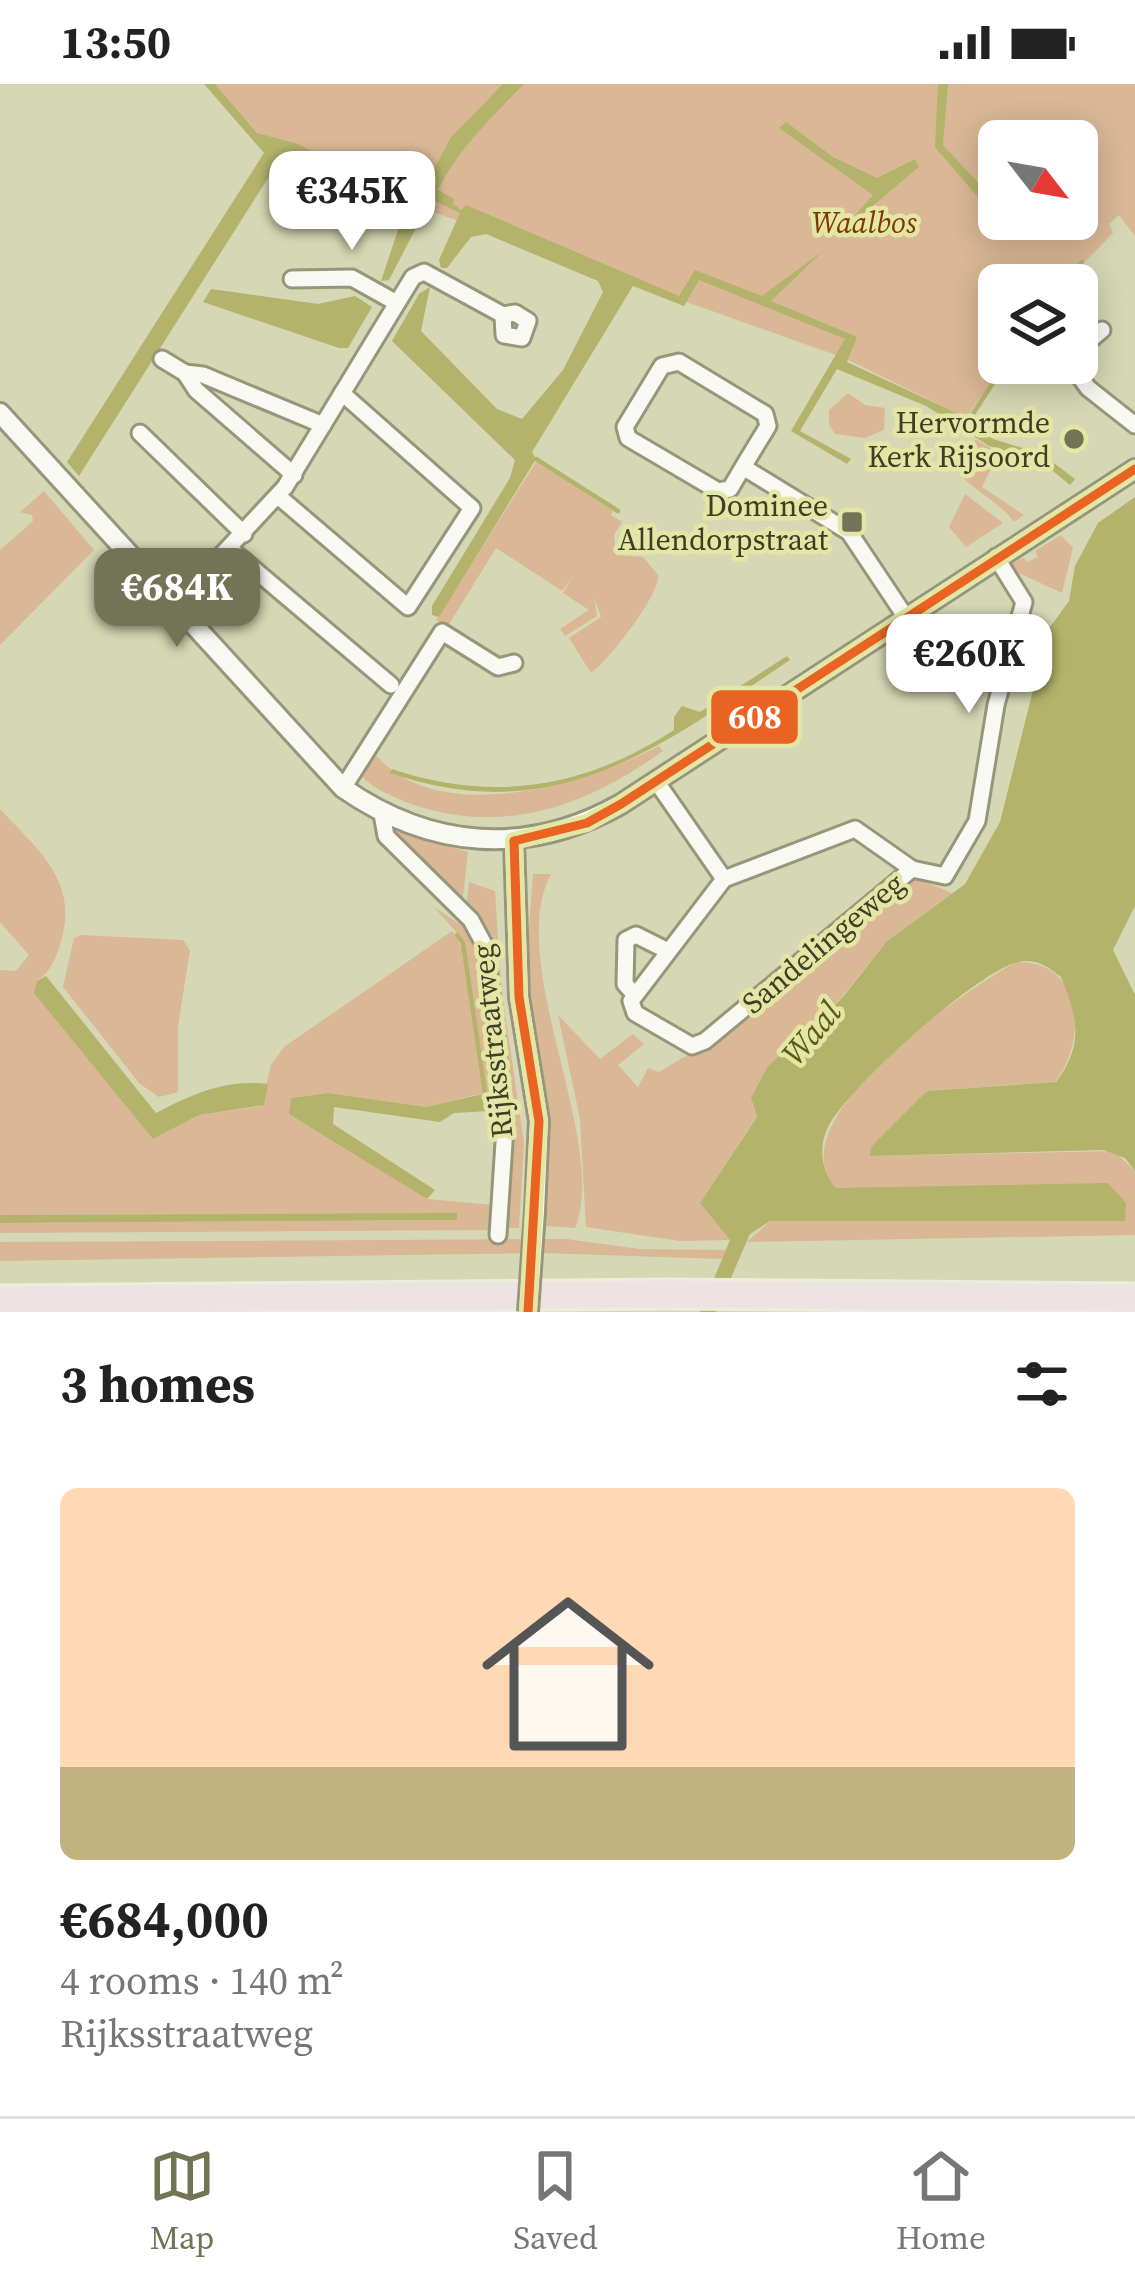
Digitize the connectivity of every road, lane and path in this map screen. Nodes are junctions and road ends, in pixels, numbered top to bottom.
1 (292, 279) dead end
2 (395, 302) junction
3 (503, 315) dead end
4 (1102, 330) dead end
5 (1098, 333) edge
6 (161, 359) dead end
7 (185, 373) junction
8 (1085, 384) edge
9 (342, 393) junction
10 (0, 413) edge
11 (323, 425) junction
12 (1135, 425) edge
13 (140, 433) dead end
14 (743, 467) junction
15 (1135, 469) edge
16 (294, 475) junction
17 (278, 496) junction
18 (244, 534) junction
19 (230, 549) junction
20 (996, 556) junction
21 (174, 606) junction
22 (905, 616) junction
23 (514, 664) dead end
24 (391, 685) dead end
25 (656, 781) junction
26 (343, 788) junction
27 (382, 814) junction
28 (514, 841) junction
29 (912, 868) junction
30 (724, 879) junction
31 (668, 951) junction
32 (633, 993) junction
33 (498, 1235) dead end
34 (1135, 1298) edge
35 (0, 1300) edge
36 (528, 1312) edge

1 - 2 street
2 - 3 street
2 - 9 street
4 - 5 street
6 - 7 street
7 - 11 street
7 - 16 street
8 - 12 street
9 - 11 street
9 - 17 street
10 - 21 street, Rijksstraatweg
11 - 16 street
13 - 18 street
14 - 14 street
14 - 22 street
15 - 20 street, Rijksstraatweg
16 - 17 street
17 - 18 street
18 - 19 street
19 - 21 street
19 - 24 street
20 - 22 street, Rijksstraatweg
20 - 29 street
21 - 26 street, Rijksstraatweg
22 - 25 street, Rijksstraatweg
23 - 26 street
25 - 28 street, Rijksstraatweg
25 - 30 street
26 - 27 street, Rijksstraatweg
27 - 28 street, Rijksstraatweg
27 - 33 street, Rijksstraatweg
28 - 36 street, bridge
29 - 30 street, Sandelingeweg
29 - 32 street, Sandelingeweg
30 - 31 street
31 - 32 street
31 - 32 street
34 - 35 highway

